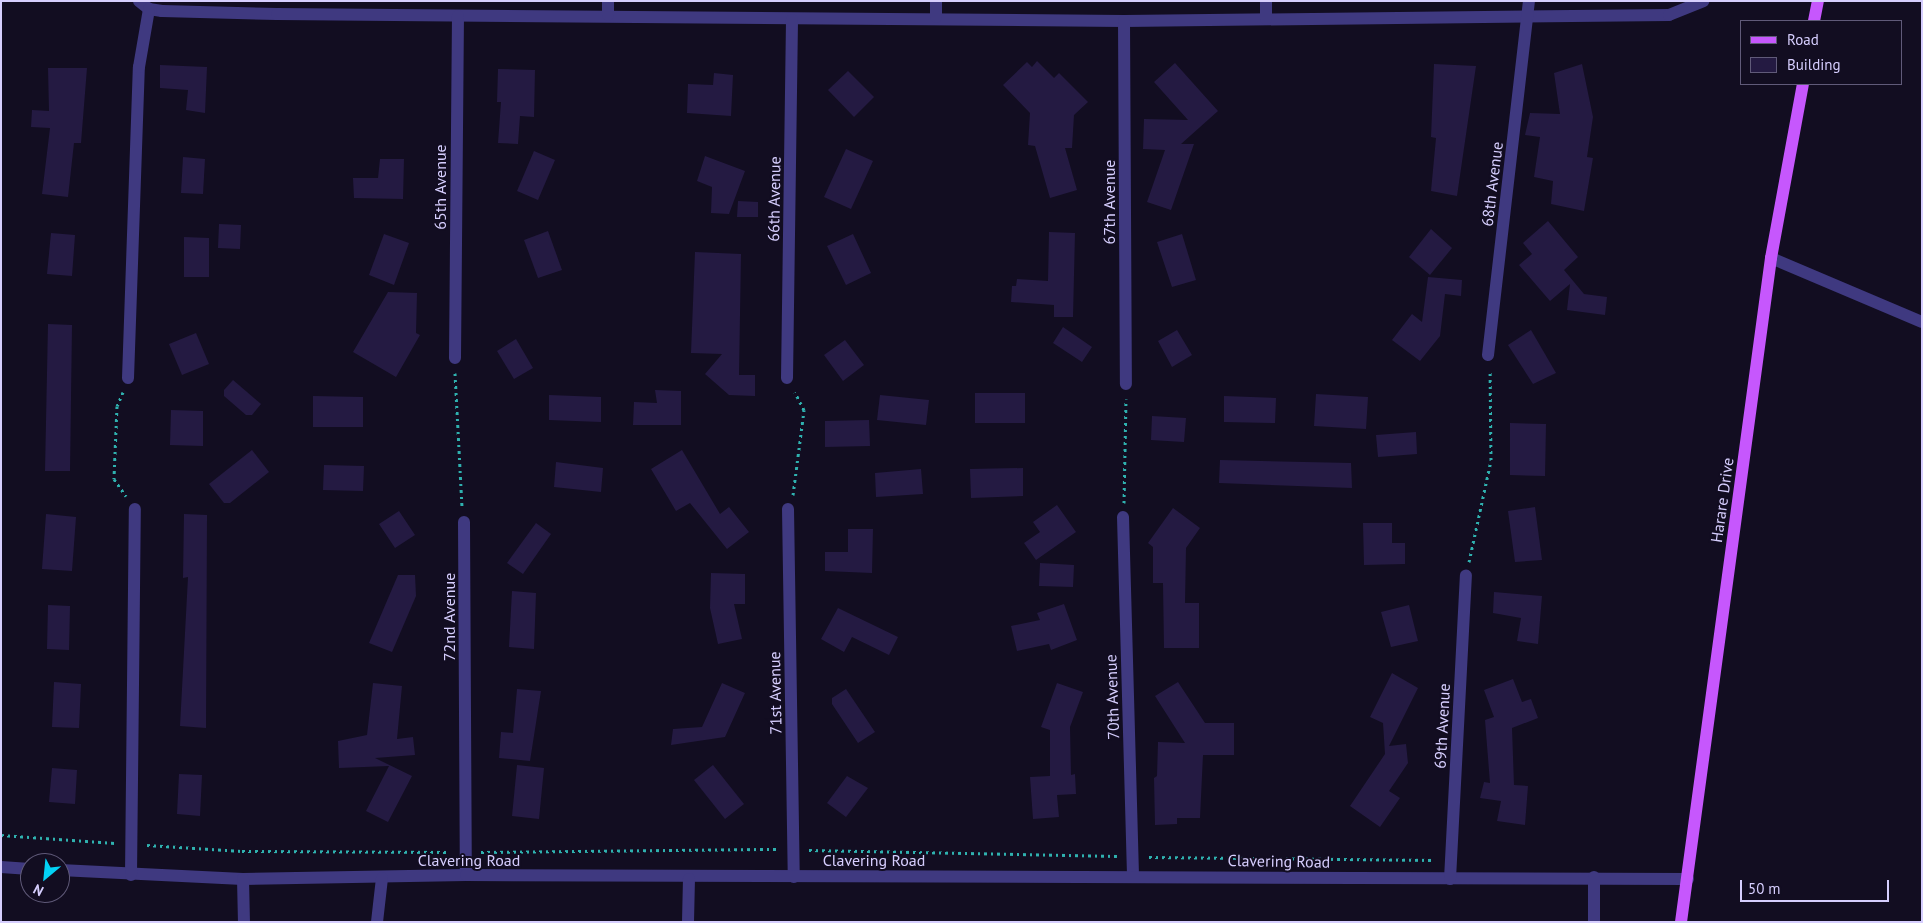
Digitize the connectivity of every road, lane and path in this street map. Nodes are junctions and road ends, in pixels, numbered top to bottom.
1 (139, 1) edge
2 (608, 1) edge
3 (936, 1) edge
4 (1266, 1) edge
5 (1529, 1) edge
6 (1703, 1) edge
7 (1818, 1) edge
8 (277, 7) edge
9 (149, 9) junction
10 (608, 15) junction
11 (458, 16) junction
12 (1527, 16) junction
13 (936, 17) junction
14 (1266, 19) junction
15 (792, 20) junction
16 (1814, 20) edge
17 (1124, 21) junction
18 (1803, 85) edge
19 (1771, 258) junction
20 (1922, 322) edge
21 (1488, 355) joint
22 (455, 358) joint
23 (128, 378) joint
24 (787, 378) joint
25 (1126, 384) joint
26 (135, 509) joint
27 (788, 509) joint
28 (1123, 518) joint
29 (464, 522) joint
30 (1466, 575) joint
31 (1, 835) edge
32 (132, 844) junction
33 (794, 850) junction
34 (466, 852) junction
35 (1132, 856) junction
36 (1451, 860) junction
37 (1, 867) edge
38 (20, 868) edge
39 (70, 871) edge
40 (131, 875) junction
41 (466, 875) junction
42 (1133, 876) junction
43 (794, 877) junction
44 (1594, 877) junction
45 (382, 878) junction
46 (243, 879) junction
47 (688, 879) junction
48 (1450, 879) junction
49 (1688, 879) junction
50 (244, 922) edge
51 (377, 922) edge
52 (688, 922) edge
53 (1594, 922) edge
54 (1681, 922) edge

1 - 9 street
2 - 10 street
3 - 13 street
4 - 14 street
5 - 12 street, 68th Avenue
6 - 12 street
7 - 16 main road
8 - 9 street
8 - 11 street
9 - 23 street
10 - 11 street
10 - 15 street
11 - 22 street, 65th Avenue
12 - 14 street
12 - 21 street, 68th Avenue
13 - 15 street
13 - 17 street
14 - 17 street
15 - 24 street, 66th Avenue
17 - 25 street, 67th Avenue
18 - 19 main road, Harare Drive
19 - 20 street
19 - 49 main road, Harare Drive
21 - 30 path
22 - 29 path
23 - 26 path
24 - 27 path
25 - 28 path
26 - 32 street
27 - 33 street, 71st Avenue
28 - 35 street, 70th Avenue
29 - 34 street, 72nd Avenue
30 - 36 street, 69th Avenue
31 - 32 path
32 - 34 path
32 - 40 street
33 - 34 path
33 - 35 path
33 - 43 street, 71st Avenue
34 - 41 street, 72nd Avenue
35 - 36 path
35 - 42 street, 70th Avenue
36 - 48 street, 69th Avenue
37 - 38 street
39 - 40 street, Clavering Road
40 - 46 street, Clavering Road
41 - 45 street, Clavering Road
41 - 47 street, Clavering Road
42 - 43 street, Clavering Road
42 - 48 street, Clavering Road
43 - 47 street, Clavering Road
44 - 48 street, Clavering Road
44 - 49 street, Clavering Road
44 - 53 street
45 - 46 street, Clavering Road
45 - 51 street
46 - 50 street
47 - 52 street
49 - 54 main road, Harare Drive

